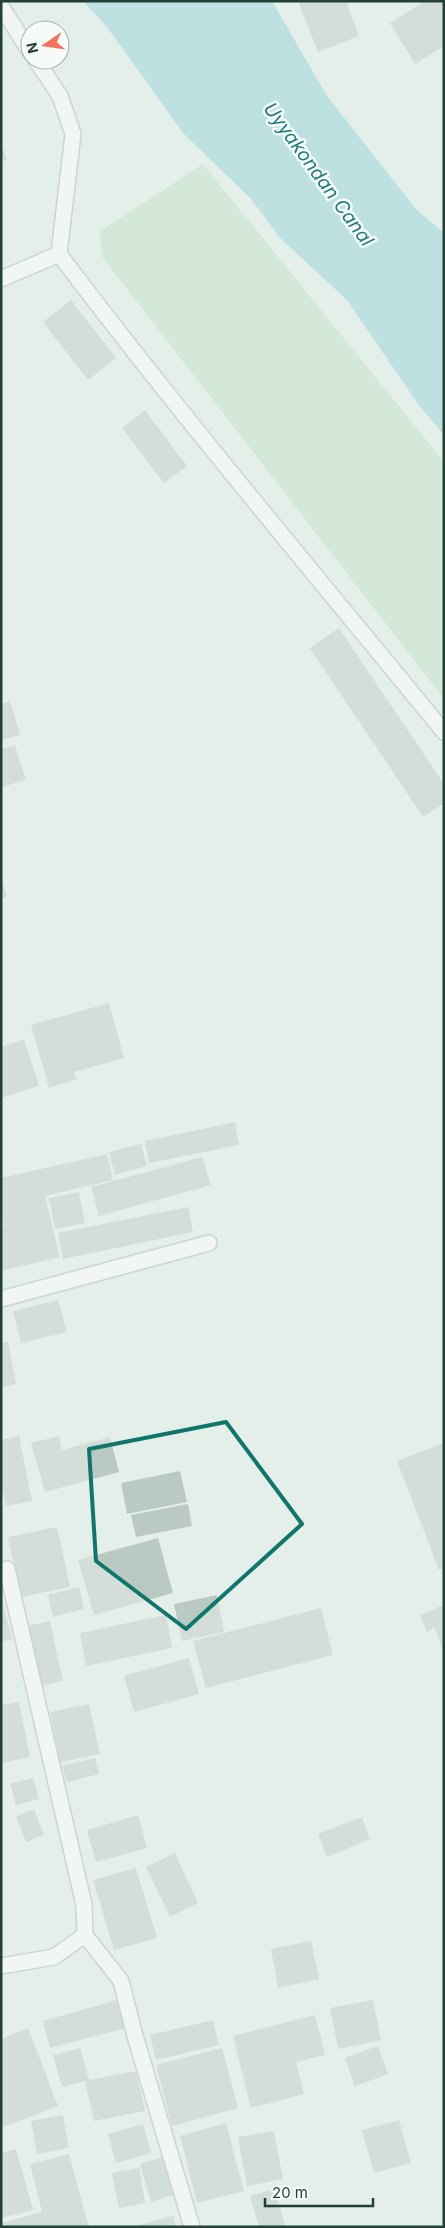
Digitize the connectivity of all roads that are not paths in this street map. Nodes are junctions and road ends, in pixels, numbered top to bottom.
1 (1, 6) edge
2 (20, 36) edge
3 (43, 70) edge
4 (59, 254) junction
5 (1, 279) edge
6 (444, 732) edge
7 (209, 1243) dead end
8 (1, 1299) edge
9 (7, 1569) dead end
10 (85, 1935) junction
11 (1, 1966) edge
12 (192, 2227) edge

1 - 2 street
3 - 4 street
4 - 5 street
4 - 6 street
7 - 8 street
9 - 10 street
10 - 11 street
10 - 12 street

